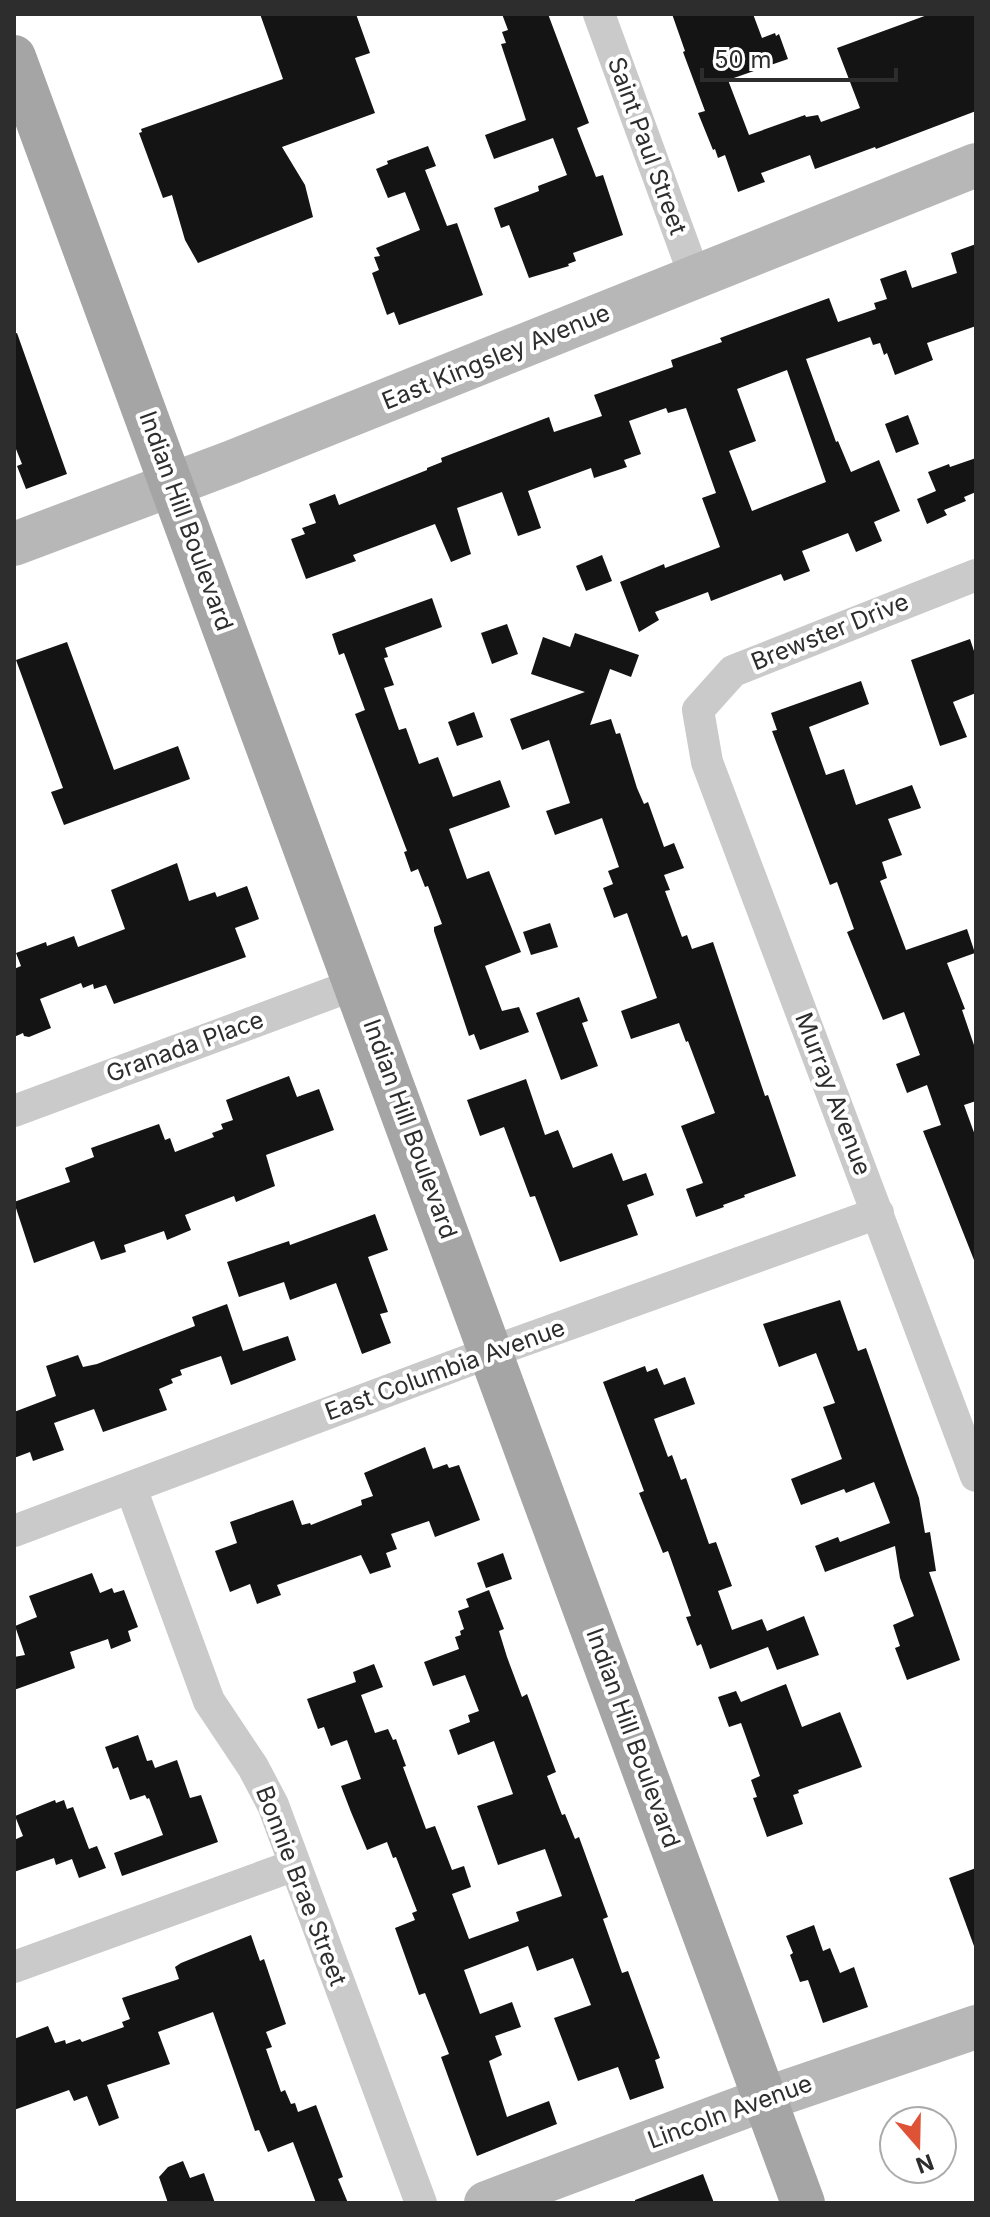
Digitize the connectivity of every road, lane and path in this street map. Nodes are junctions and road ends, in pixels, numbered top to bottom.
1 (599, 14) edge
2 (14, 57) edge
3 (976, 165) edge
4 (695, 277) junction
5 (174, 485) junction
6 (14, 544) edge
7 (976, 575) edge
8 (698, 710) joint
9 (356, 984) junction
10 (14, 1111) edge
11 (878, 1213) junction
12 (491, 1352) junction
13 (976, 1476) edge
14 (131, 1488) junction
15 (14, 1531) edge
16 (295, 1865) junction
17 (14, 1967) edge
18 (976, 2027) edge
19 (765, 2099) junction
20 (421, 2203) edge
21 (486, 2203) edge
22 (803, 2203) edge

1 - 4 street, Saint Paul Street
2 - 5 main road, Indian Hill Boulevard
3 - 4 street, East Kingsley Avenue
4 - 5 street, East Kingsley Avenue
5 - 6 street, East Kingsley Avenue
5 - 9 main road, Indian Hill Boulevard
7 - 8 street, Brewster Drive
8 - 11 street, Murray Avenue
9 - 10 street, Granada Place
9 - 12 main road, Indian Hill Boulevard
11 - 12 street, East Columbia Avenue
11 - 13 street, Murray Avenue
12 - 14 street, East Columbia Avenue
12 - 19 main road, Indian Hill Boulevard
14 - 15 street, East Columbia Avenue
14 - 16 street, Bonnie Brae Street
16 - 17 street
16 - 20 street, Bonnie Brae Street
18 - 19 street, Lincoln Avenue
19 - 21 street, Lincoln Avenue
19 - 22 main road, Indian Hill Boulevard

